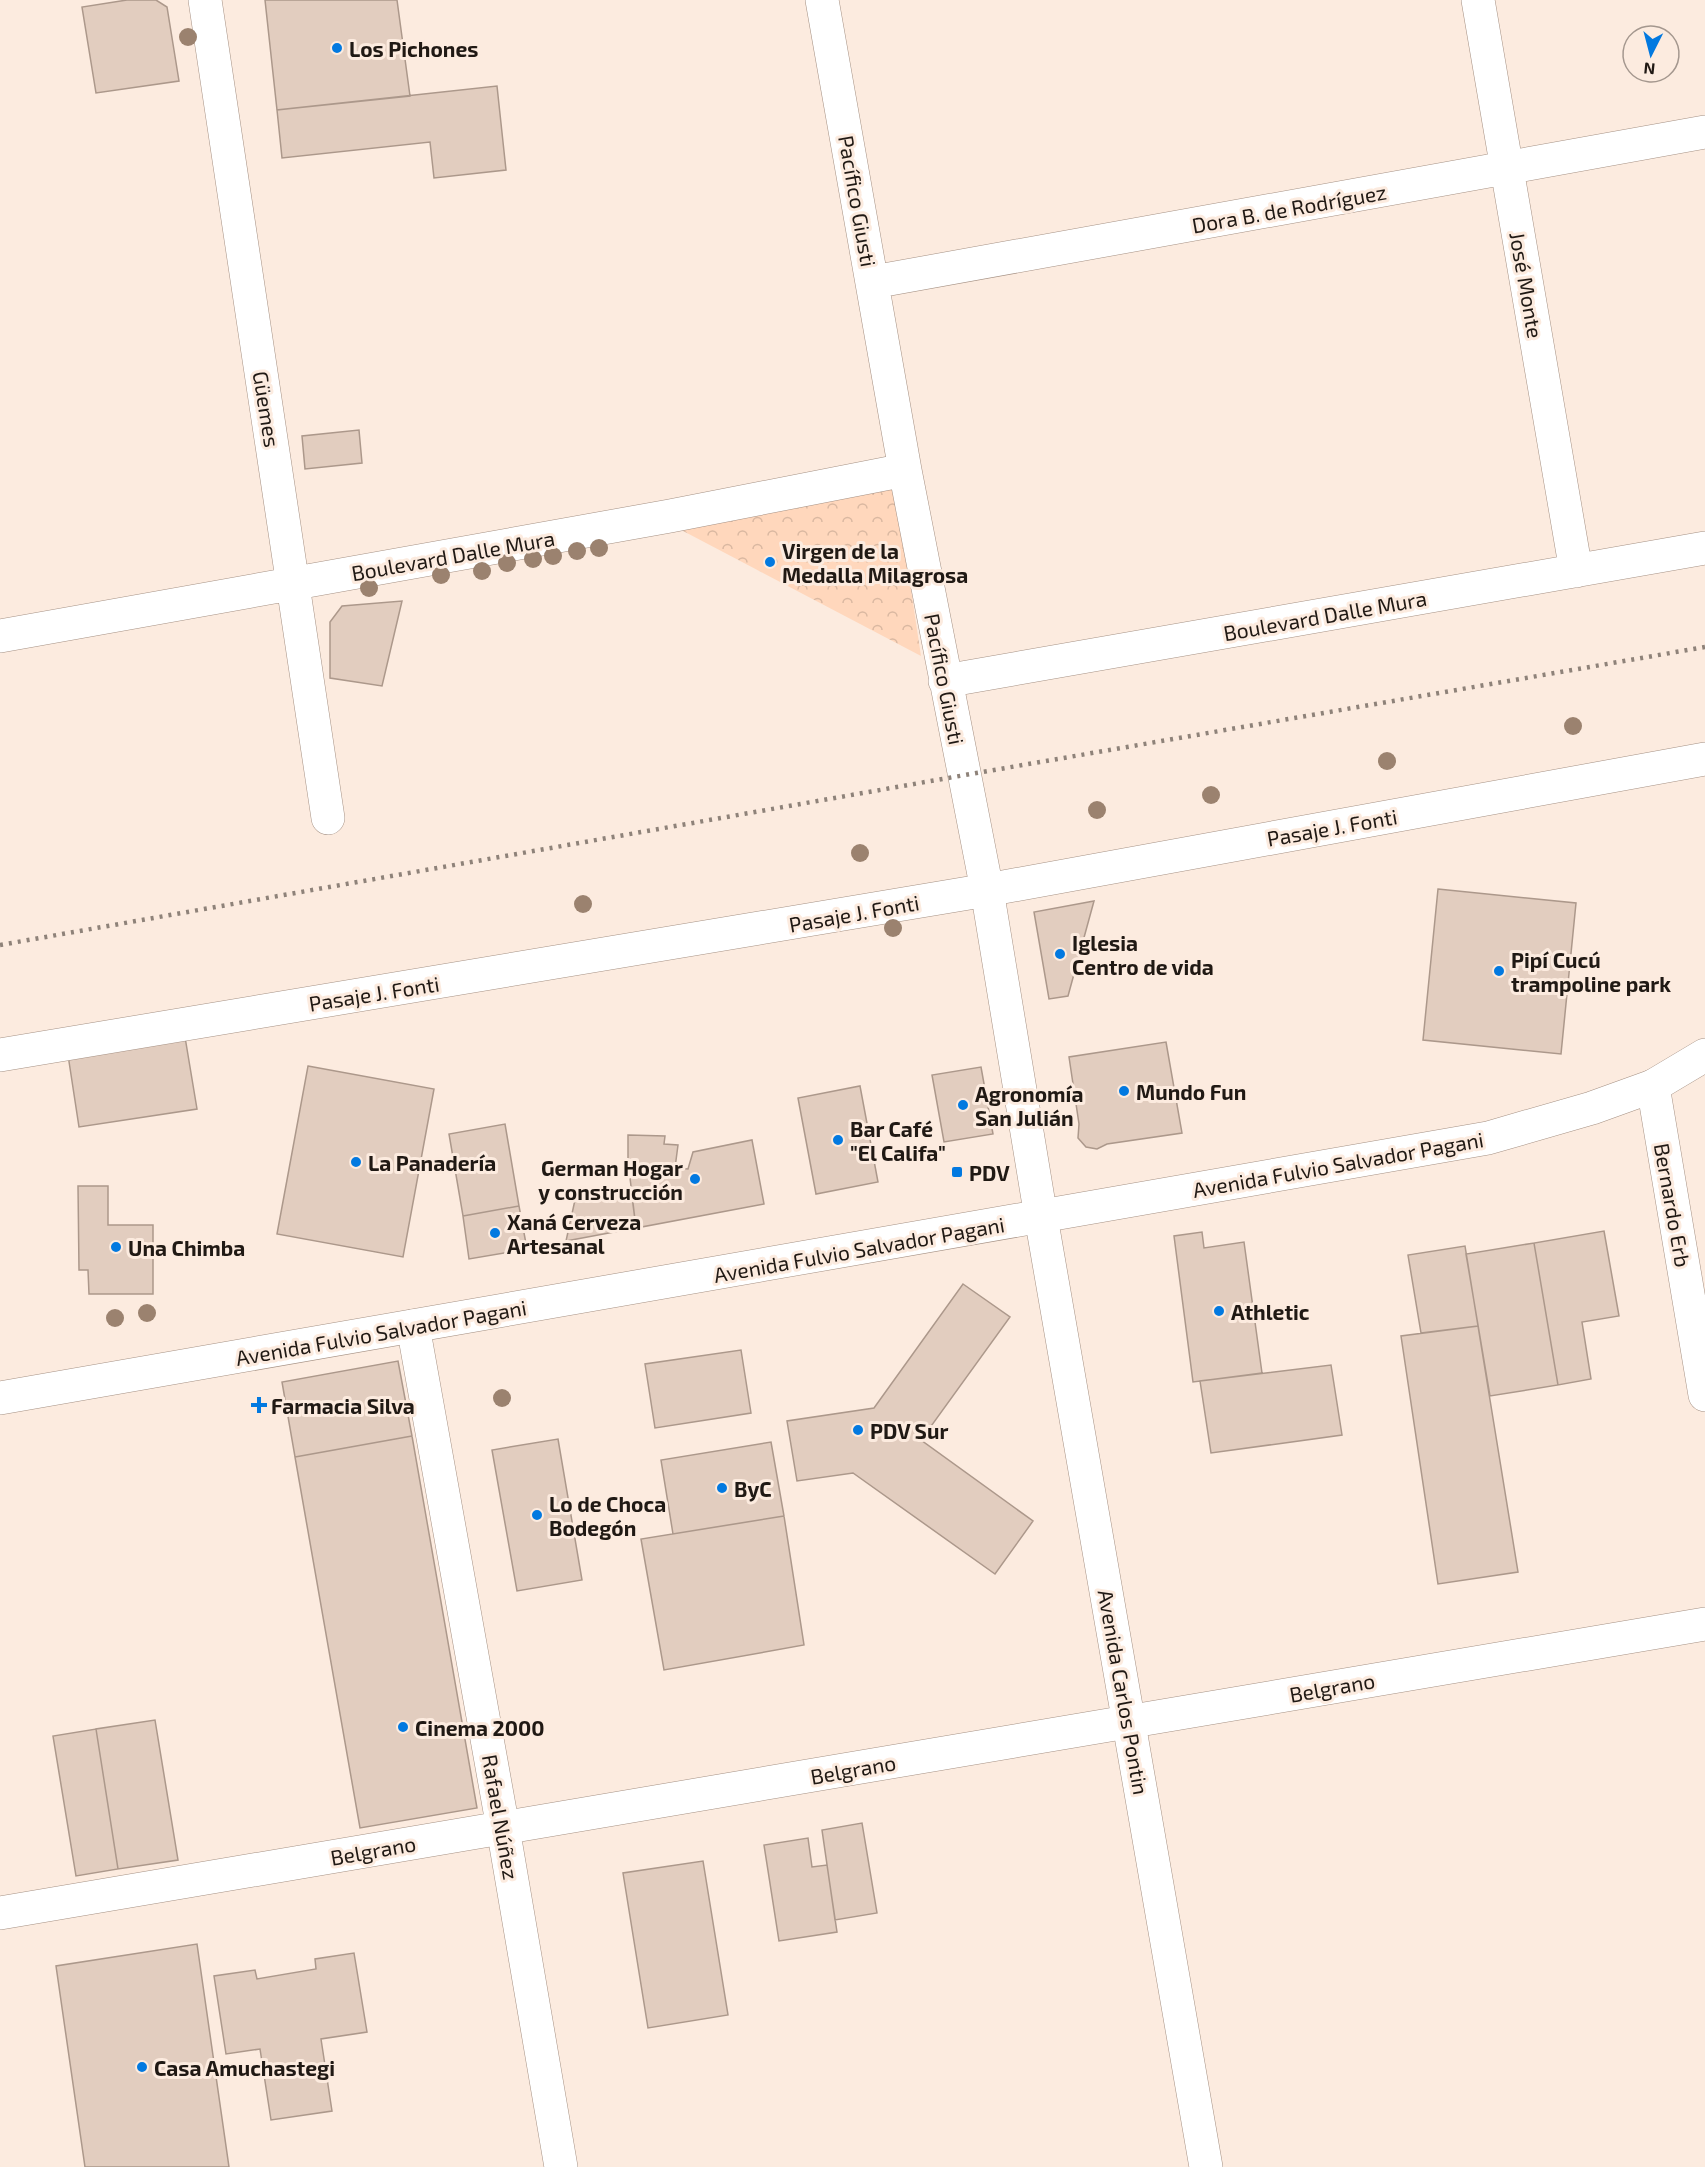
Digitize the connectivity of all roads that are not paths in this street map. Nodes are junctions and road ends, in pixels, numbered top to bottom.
1 (205, 0) edge
2 (822, 0) edge
3 (1479, 0) edge
4 (1705, 132) edge
5 (1508, 169) junction
6 (873, 282) junction
7 (905, 470) junction
8 (1705, 548) edge
9 (1576, 571) junction
10 (293, 584) junction
11 (0, 636) edge
12 (945, 681) junction
13 (1705, 759) edge
14 (328, 818) dead end
15 (987, 890) junction
16 (0, 1055) edge
17 (1705, 1055) edge
18 (1653, 1086) junction
19 (1041, 1217) junction
20 (413, 1326) junction
21 (1705, 1395) edge
22 (0, 1398) edge
23 (1705, 1624) edge
24 (1130, 1722) junction
25 (503, 1828) junction
26 (0, 1913) edge
27 (561, 2167) edge
28 (1206, 2167) edge

1 - 10 main road, Güemes
2 - 6 main road, Pacífico Giusti
3 - 5 main road, José Monte
4 - 5 main road, Dora B. de Rodríguez
5 - 6 main road, Dora B. de Rodríguez
5 - 9 main road, José Monte
6 - 7 main road, Pacífico Giusti
7 - 10 main road, Boulevard Dalle Mura
7 - 12 main road, Pacífico Giusti
8 - 9 main road, Boulevard Dalle Mura
9 - 12 main road, Boulevard Dalle Mura
10 - 11 main road, Boulevard Dalle Mura
10 - 14 main road, Güemes
12 - 15 main road, Pacífico Giusti
13 - 15 main road, Pasaje J. Fonti
15 - 16 main road, Pasaje J. Fonti
15 - 19 main road, Pacífico Giusti
17 - 18 main road, Avenida Fulvio Salvador Pagani
18 - 19 main road, Avenida Fulvio Salvador Pagani
18 - 21 main road, Bernardo Erb
19 - 20 main road, Avenida Fulvio Salvador Pagani
19 - 24 main road, Avenida Carlos Pontin
20 - 22 main road, Avenida Fulvio Salvador Pagani
20 - 25 main road, Rafael Núñez
23 - 24 main road, Belgrano
24 - 25 main road, Belgrano
24 - 28 main road, Avenida Carlos Pontin
25 - 26 main road, Belgrano
25 - 27 main road, Rafael Núñez

